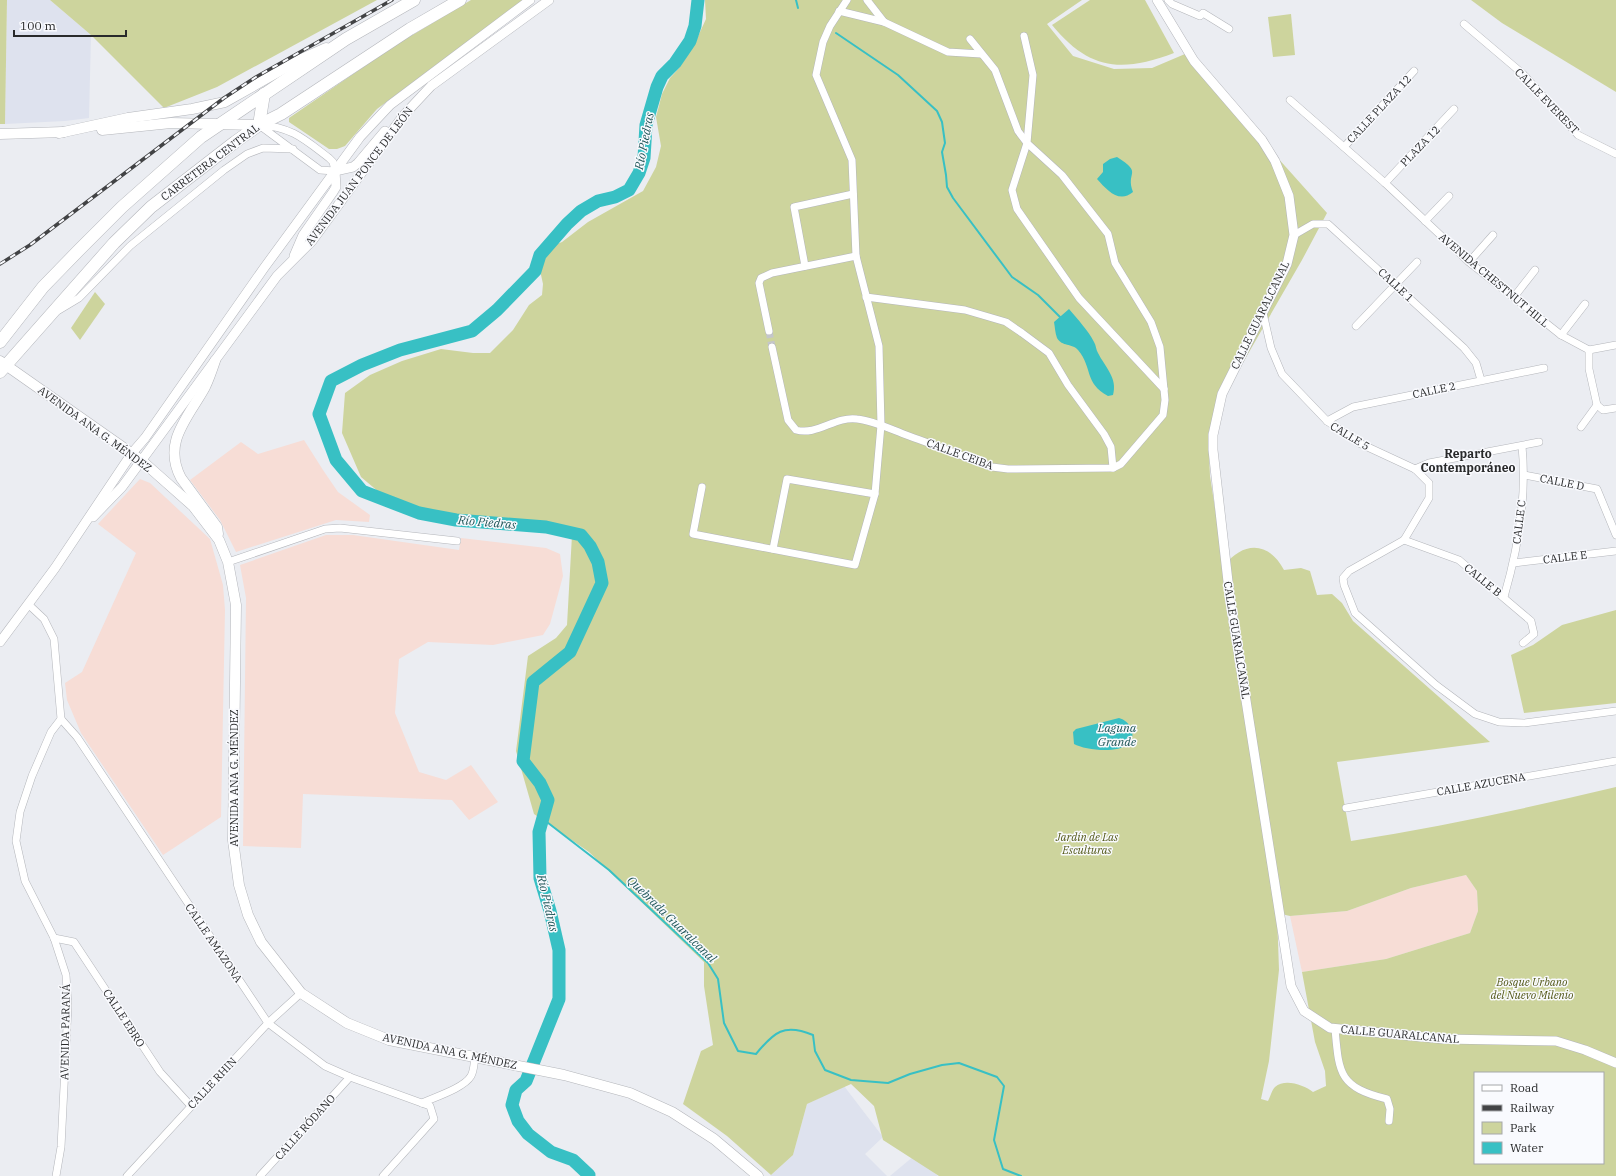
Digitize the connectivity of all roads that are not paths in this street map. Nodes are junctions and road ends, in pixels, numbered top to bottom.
1 (414, 0) edge
2 (460, 0) edge
3 (530, 0) edge
4 (549, 0) edge
5 (847, 0) edge
6 (867, 0) edge
7 (1157, 0) edge
8 (1168, 0) edge
9 (839, 11) junction
10 (884, 22) junction
11 (1464, 24) dead end
12 (1229, 28) dead end
13 (1024, 36) dead end
14 (346, 39) junction
15 (970, 39) dead end
16 (981, 54) junction
17 (1414, 71) dead end
18 (264, 94) junction
19 (1290, 100) dead end
20 (1454, 110) dead end
21 (403, 116) junction
22 (219, 124) junction
23 (259, 125) junction
24 (59, 133) junction
25 (0, 134) edge
26 (1027, 143) junction
27 (1344, 147) junction
28 (293, 149) junction
29 (1616, 154) edge
30 (335, 171) junction
31 (1385, 183) junction
32 (853, 194) junction
33 (1449, 196) dead end
34 (1425, 221) junction
35 (1492, 235) dead end
36 (1294, 236) junction
37 (856, 256) junction
38 (292, 261) junction
39 (1417, 262) dead end
40 (1470, 262) junction
41 (805, 266) junction
42 (1535, 270) dead end
43 (1395, 284) junction
44 (866, 297) junction
45 (1514, 297) junction
46 (1585, 304) dead end
47 (1263, 314) junction
48 (46, 319) junction
49 (1356, 326) dead end
50 (769, 331) tunnel mouth
51 (1561, 335) junction
52 (0, 342) edge
53 (1616, 344) edge
54 (772, 347) tunnel mouth
55 (1589, 350) junction
56 (215, 361) junction
57 (2, 366) edge
58 (1544, 368) dead end
59 (1481, 380) junction
60 (1164, 389) junction
61 (1597, 405) junction
62 (1616, 408) edge
63 (1327, 421) junction
64 (881, 425) junction
65 (1581, 428) dead end
66 (145, 438) junction
67 (1539, 442) dead end
68 (1522, 446) junction
69 (132, 453) junction
70 (141, 460) junction
71 (1113, 468) junction
72 (1415, 470) junction
73 (1524, 475) junction
74 (702, 487) dead end
75 (875, 494) junction
76 (86, 522) junction
77 (1616, 535) edge
78 (219, 540) junction
79 (1404, 540) junction
80 (457, 541) dead end
81 (773, 549) junction
82 (1616, 551) edge
83 (228, 562) junction
84 (1514, 563) junction
85 (1504, 597) junction
86 (28, 604) junction
87 (0, 642) edge
88 (1523, 643) dead end
89 (1616, 711) edge
90 (61, 719) junction
91 (1607, 753) dead end
92 (1612, 761) edge
93 (1346, 808) dead end
94 (54, 938) junction
95 (301, 992) junction
96 (268, 1023) junction
97 (1335, 1029) junction
98 (475, 1057) junction
99 (1616, 1063) edge
100 (350, 1077) junction
101 (422, 1103) junction
102 (191, 1106) junction
103 (1388, 1121) dead end
104 (56, 1176) edge
105 (126, 1176) edge
106 (260, 1176) edge
107 (383, 1176) edge
108 (758, 1176) edge

1 - 14 highway, CARRETERA CENTRAL
2 - 23 highway, CARRETERA CENTRAL
3 - 30 street, AVENIDA JUAN PONCE DE LEÓN
4 - 21 street, AVENIDA JUAN PONCE DE LEÓN
5 - 9 street
6 - 10 street
7 - 36 street, CALLE GUARALCANAL
8 - 12 street
9 - 10 street
9 - 32 street
10 - 16 street
11 - 29 street, CALLE EVEREST
13 - 26 street
14 - 18 highway, CARRETERA CENTRAL
14 - 24 main road
15 - 16 street
16 - 26 street
17 - 27 street, CALLE PLAZA 12
18 - 22 highway, CARRETERA CENTRAL
18 - 23 highway
19 - 27 street, AVENIDA CHESTNUT HILL
20 - 31 street, PLAZA 12
21 - 30 street
21 - 38 street, AVENIDA JUAN PONCE DE LEÓN
22 - 23 main road
22 - 24 main road
22 - 52 highway, CARRETERA CENTRAL
23 - 28 street
23 - 30 street
23 - 48 highway, CARRETERA CENTRAL
24 - 25 main road
26 - 60 street
26 - 60 street
27 - 31 street, AVENIDA CHESTNUT HILL
28 - 30 street
28 - 48 street
30 - 38 street
30 - 66 street, AVENIDA JUAN PONCE DE LEÓN
31 - 34 street, AVENIDA CHESTNUT HILL
32 - 37 street
32 - 41 street
33 - 34 street
34 - 40 street, AVENIDA CHESTNUT HILL
35 - 40 street
36 - 43 street, CALLE 1
36 - 47 street, CALLE GUARALCANAL
37 - 41 street
37 - 44 street
38 - 56 street, AVENIDA JUAN PONCE DE LEÓN
39 - 43 street
40 - 45 street, AVENIDA CHESTNUT HILL
41 - 50 street
42 - 45 street
43 - 49 street
43 - 59 street, CALLE 1
44 - 64 street
44 - 71 street
45 - 51 street, AVENIDA CHESTNUT HILL
46 - 51 street
47 - 63 street, CALLE 5
47 - 97 street, CALLE GUARALCANAL
48 - 57 highway, CARRETERA CENTRAL
51 - 55 street, AVENIDA CHESTNUT HILL
53 - 55 street
54 - 64 street, CALLE CEIBA
55 - 61 street
56 - 70 street, AVENIDA JUAN PONCE DE LEÓN
56 - 78 main road
57 - 69 main road, AVENIDA ANA G. MÉNDEZ
58 - 59 street, CALLE 2
59 - 63 street, CALLE 2
60 - 71 street
61 - 62 street
61 - 65 street
63 - 72 street, CALLE 5
64 - 71 street, CALLE CEIBA
64 - 75 street
66 - 69 street, AVENIDA JUAN PONCE DE LEÓN
66 - 70 street, AVENIDA JUAN PONCE DE LEÓN
67 - 68 street
68 - 72 street
68 - 73 street, CALLE C
69 - 70 main road, AVENIDA ANA G. MÉNDEZ
69 - 76 street, AVENIDA JUAN PONCE DE LEÓN
70 - 76 street, AVENIDA JUAN PONCE DE LEÓN
70 - 78 main road, AVENIDA ANA G. MÉNDEZ
72 - 79 street, CALLE 5
73 - 77 street, CALLE D
73 - 84 street, CALLE C
74 - 81 street
75 - 81 street
75 - 81 street
76 - 86 street, AVENIDA JUAN PONCE DE LEÓN
78 - 83 main road, AVENIDA ANA G. MÉNDEZ
79 - 85 street, CALLE B
79 - 89 street
80 - 83 street
82 - 84 street, CALLE E
83 - 95 main road, AVENIDA ANA G. MÉNDEZ
84 - 85 street, CALLE C
85 - 88 street, CALLE B
86 - 87 street, AVENIDA JUAN PONCE DE LEÓN
86 - 90 street
90 - 94 street, AVENIDA PARANÁ
90 - 96 street, CALLE AMAZONA
91 - 92 street
92 - 93 street, CALLE AZUCENA
94 - 102 street, CALLE EBRO
94 - 104 street, AVENIDA PARANÁ
95 - 96 street, CALLE RHIN
95 - 98 main road, AVENIDA ANA G. MÉNDEZ
96 - 100 street, CALLE AMAZONA
96 - 102 street, CALLE RHIN
97 - 99 street, CALLE GUARALCANAL
97 - 103 street
98 - 101 street
98 - 108 main road, AVENIDA ANA G. MÉNDEZ
100 - 101 street, CALLE AMAZONA
100 - 106 street, CALLE RÓDANO
101 - 107 street
102 - 105 street, CALLE RHIN

